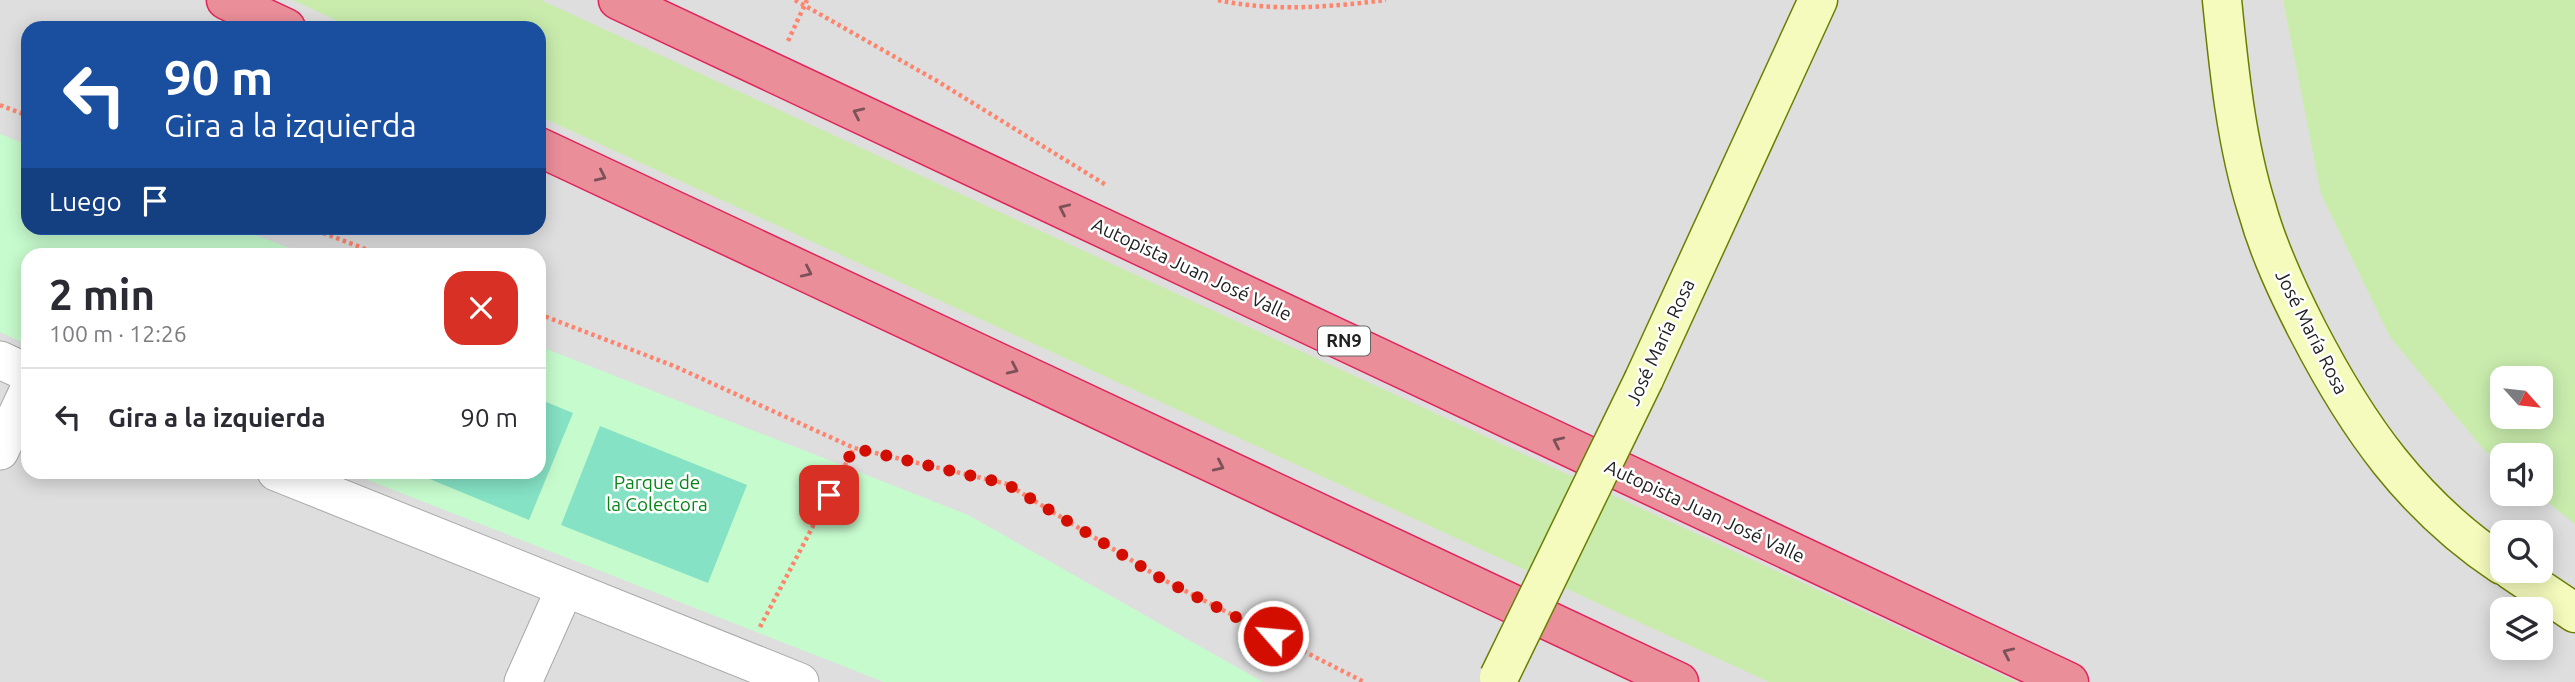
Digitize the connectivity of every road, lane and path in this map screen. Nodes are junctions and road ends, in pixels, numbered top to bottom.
1 (226, 0) edge
2 (618, 0) edge
3 (795, 0) edge
4 (1218, 0) edge
5 (1338, 0) edge
6 (1386, 0) edge
7 (1818, 0) edge
8 (2222, 0) edge
9 (1350, 4) junction
10 (271, 21) edge
11 (0, 105) edge
12 (21, 113) edge
13 (546, 150) edge
14 (1115, 191) dead end
15 (328, 235) edge
16 (363, 248) edge
17 (546, 317) edge
18 (0, 360) edge
19 (21, 370) edge
20 (21, 406) edge
21 (854, 448) junction
22 (0, 451) edge
23 (293, 479) edge
24 (2490, 555) edge
25 (2530, 583) edge
26 (565, 589) junction
27 (2575, 613) edge
28 (743, 660) junction
29 (1499, 679) edge
30 (523, 682) edge
31 (800, 682) edge
32 (1364, 682) edge
33 (1679, 682) edge
34 (2069, 682) edge

1 - 10 highway
34 -> 2 highway, Autopista Juan José Valle / RN9
3 - 14 path
4 - 9 path
5 - 9 path
6 - 9 path
7 - 29 main road, José María Rosa, bridge
8 - 24 main road, José María Rosa
11 - 12 path
13 -> 33 highway
15 - 16 path
17 - 21 path
18 - 19 street
20 - 22 street
21 - 28 path
21 - 32 path
23 - 26 street
25 - 27 main road
26 - 28 street
26 - 30 street
28 - 31 street

